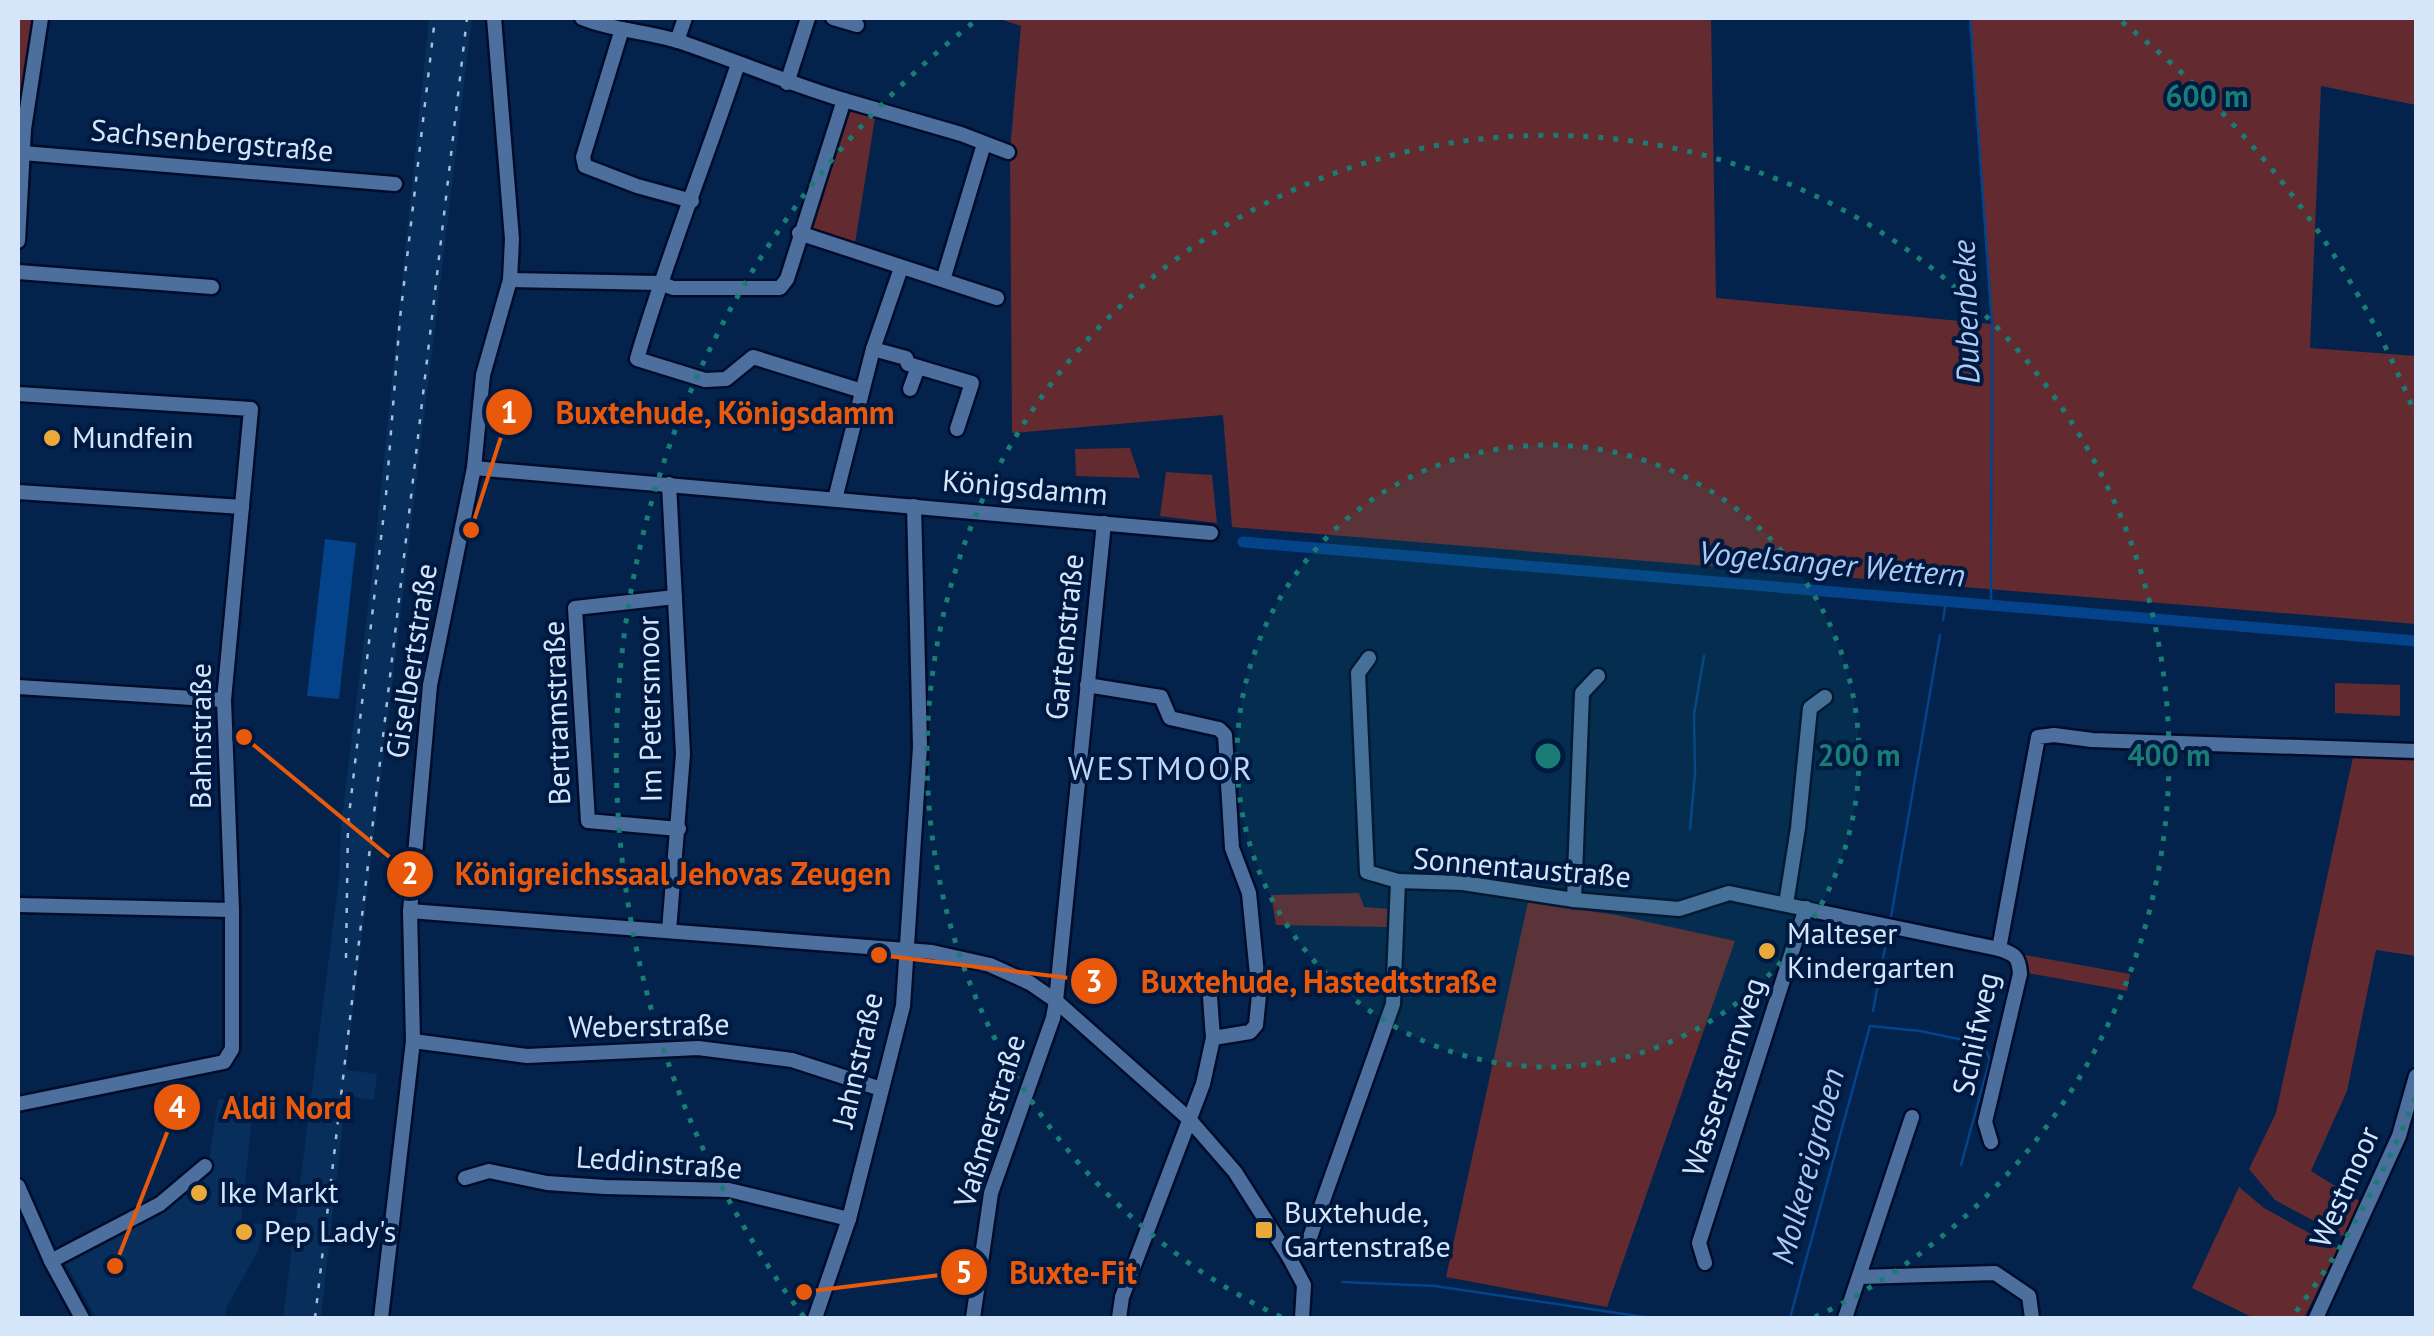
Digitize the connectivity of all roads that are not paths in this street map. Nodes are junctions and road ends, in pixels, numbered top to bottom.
1 (42, 18) edge
2 (494, 18) edge
3 (582, 18) edge
4 (685, 18) edge
5 (808, 18) edge
6 (832, 18) edge
7 (857, 25) dead end
8 (622, 29) junction
9 (678, 41) junction
10 (738, 64) junction
11 (787, 83) junction
12 (844, 100) junction
13 (21, 129) edge
14 (984, 144) junction
15 (1008, 152) dead end
16 (24, 154) junction
17 (395, 184) dead end
18 (692, 201) junction
19 (799, 233) junction
20 (18, 241) edge
21 (902, 268) junction
22 (18, 272) edge
23 (510, 280) junction
24 (943, 280) junction
25 (660, 283) junction
26 (212, 287) dead end
27 (997, 298) dead end
28 (873, 349) junction
29 (918, 367) junction
30 (910, 389) dead end
31 (862, 391) junction
32 (18, 394) edge
33 (957, 430) dead end
34 (474, 468) junction
35 (669, 484) junction
36 (18, 492) edge
37 (834, 499) junction
38 (914, 506) junction
39 (242, 507) junction
40 (1104, 523) junction
41 (1211, 533) dead end
42 (676, 597) junction
43 (1369, 658) dead end
44 (1598, 676) dead end
45 (1088, 686) junction
46 (18, 687) edge
47 (1824, 697) dead end
48 (224, 700) junction
49 (2416, 751) edge
50 (679, 828) junction
51 (1398, 881) junction
52 (1574, 900) junction
53 (1786, 904) junction
54 (18, 905) edge
55 (1806, 908) junction
56 (232, 910) junction
57 (410, 910) junction
58 (669, 932) junction
59 (1999, 949) junction
60 (905, 951) junction
61 (1210, 983) dead end
62 (1056, 1001) junction
63 (1213, 1038) junction
64 (414, 1041) junction
65 (2416, 1076) edge
66 (881, 1089) junction
67 (18, 1104) edge
68 (1912, 1117) dead end
69 (1188, 1119) junction
70 (1992, 1142) dead end
71 (205, 1166) dead end
72 (465, 1178) dead end
73 (18, 1186) edge
74 (848, 1219) junction
75 (1290, 1257) junction
76 (51, 1261) junction
77 (1705, 1263) dead end
78 (1859, 1277) junction
79 (82, 1318) edge
80 (380, 1318) edge
81 (815, 1318) edge
82 (973, 1318) edge
83 (1119, 1318) edge
84 (1302, 1318) edge
85 (1846, 1318) edge
86 (2032, 1318) edge
87 (2316, 1318) edge

1 - 13 street
2 - 23 street, Giselbertstraße
3 - 8 street
4 - 9 street
5 - 11 street
6 - 7 street
8 - 9 street
8 - 18 street
9 - 10 street
10 - 11 street
10 - 18 street
11 - 12 street
12 - 14 street
12 - 19 street
13 - 16 street
14 - 15 street
14 - 24 street
16 - 17 street, Sachsenbergstraße
16 - 20 street
18 - 25 street
19 - 21 street
19 - 25 street
21 - 24 street
21 - 28 street
22 - 26 street
23 - 25 street
23 - 34 street, Giselbertstraße
24 - 27 street
25 - 31 street
28 - 29 street
28 - 31 street
29 - 30 street
29 - 33 street
31 - 37 street
32 - 39 street, Bahnstraße
34 - 35 street, Königsdamm
34 - 57 street, Giselbertstraße
35 - 37 street, Königsdamm
35 - 42 street, Im Petersmoor
36 - 39 street
37 - 38 street, Königsdamm
38 - 40 street, Königsdamm
38 - 60 street, Jahnstraße
39 - 48 street, Bahnstraße
40 - 41 street, Königsdamm
40 - 45 street, Gartenstraße
42 - 50 street, Im Petersmoor
42 - 50 street, Bertramstraße
43 - 51 street
44 - 52 street
45 - 62 street, Gartenstraße
45 - 63 street
46 - 48 street
47 - 53 street
48 - 56 street, Bahnstraße
49 - 59 street
50 - 58 street, Im Petersmoor
51 - 52 street, Sonnentaustraße
51 - 75 street, Sonnentaustraße
52 - 53 street, Sonnentaustraße
53 - 55 street
54 - 56 street
55 - 59 street
55 - 77 street, Wassersternweg
56 - 67 street, Bahnstraße
57 - 58 street
57 - 64 street, Giselbertstraße
58 - 60 street
59 - 70 street, Schilfweg
60 - 62 street
60 - 66 street, Jahnstraße
61 - 63 street
62 - 69 street
62 - 82 street, Vaßmerstraße
63 - 69 street
64 - 66 street, Weberstraße
64 - 80 street, Giselbertstraße
65 - 87 street, Westmoor
66 - 74 street, Jahnstraße
68 - 78 street
69 - 75 street
69 - 83 street
71 - 76 street
72 - 74 street, Leddinstraße
73 - 76 street
74 - 81 street, Jahnstraße
75 - 84 street
76 - 79 street
78 - 85 street
78 - 86 street

